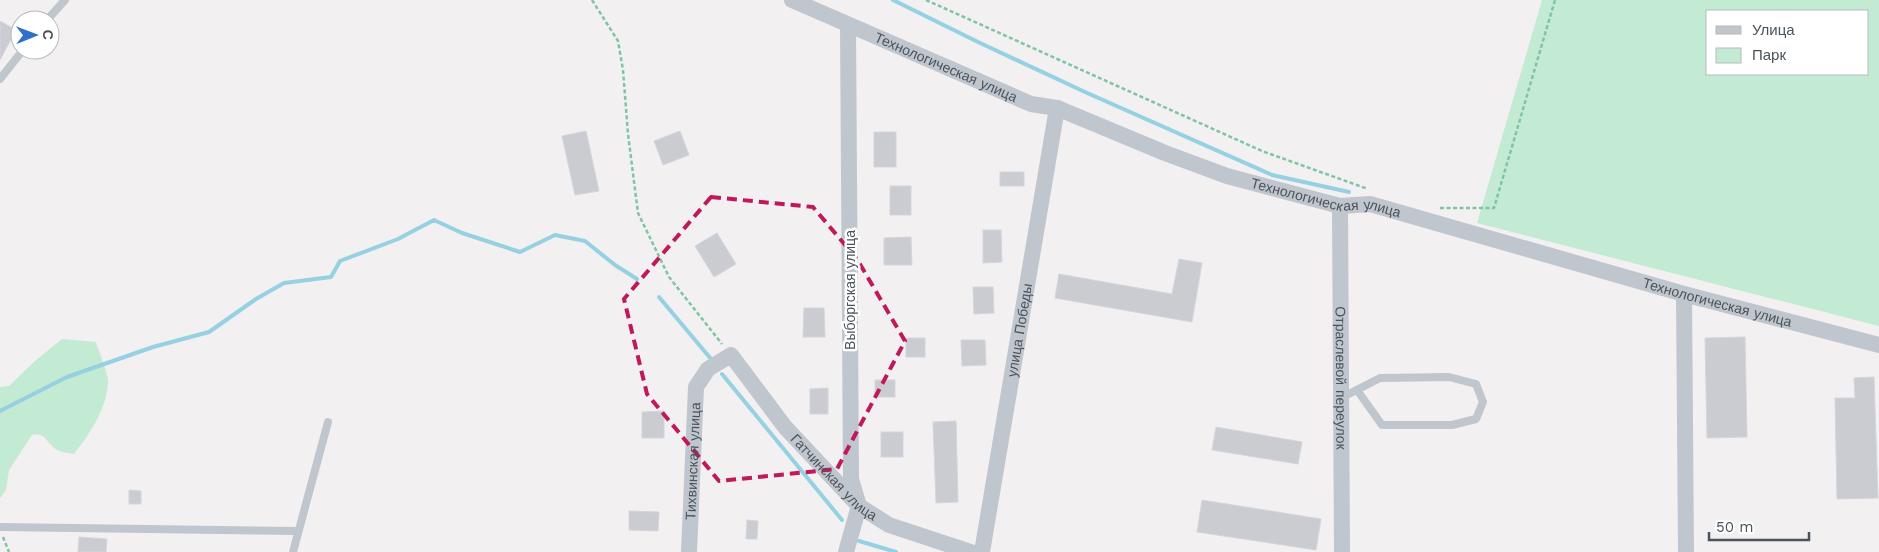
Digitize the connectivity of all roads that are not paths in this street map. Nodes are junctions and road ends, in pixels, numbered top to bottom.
1 (65, 0) edge
2 (792, 0) edge
3 (56, 10) edge
4 (848, 26) junction
5 (15, 60) edge
6 (0, 79) edge
7 (1057, 108) junction
8 (1340, 206) junction
9 (1684, 294) junction
10 (1879, 345) edge
11 (731, 355) joint
12 (1357, 390) junction
13 (1341, 398) junction
14 (328, 422) dead end
15 (859, 506) junction
16 (0, 527) edge
17 (298, 531) junction
18 (293, 552) edge
19 (689, 552) edge
20 (846, 552) edge
21 (971, 552) edge
22 (982, 552) edge
23 (1342, 552) edge
24 (1686, 552) edge

1 - 3 lane
2 - 4 street, Технологическая улица
4 - 7 street, Технологическая улица
4 - 15 street, Выборгская улица
5 - 6 lane
7 - 8 street, Технологическая улица
7 - 22 street, улица Победы
8 - 9 street, Технологическая улица
8 - 13 street, Отраслевой переулок
9 - 10 street, Технологическая улица
9 - 24 street
11 - 15 street, Гатчинская улица
11 - 19 street, Тихвинская улица
12 - 12 lane
12 - 13 lane
13 - 23 street, Отраслевой переулок
14 - 17 lane
15 - 20 street
15 - 21 street, Гатчинская улица
16 - 17 lane
17 - 18 lane

